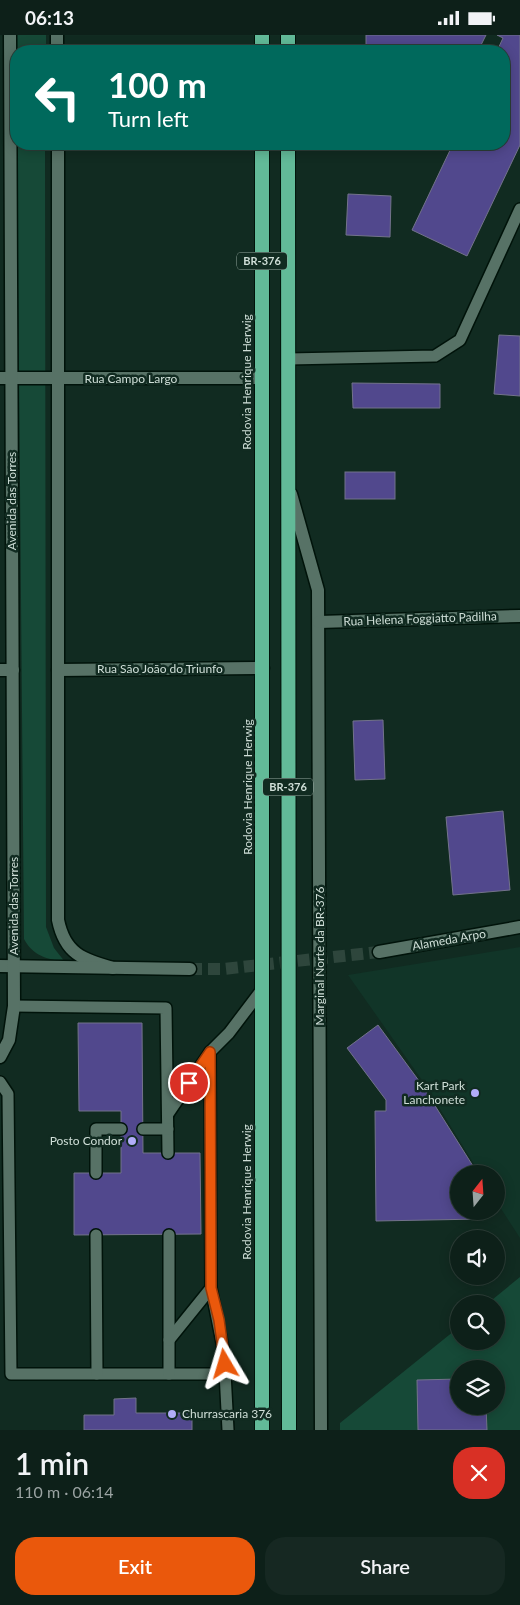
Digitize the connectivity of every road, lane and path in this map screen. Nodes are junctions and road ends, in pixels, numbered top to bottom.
1 (10, 35) edge
2 (58, 150) edge
3 (262, 150) edge
4 (288, 150) edge
5 (520, 209) edge
6 (288, 359) junction
7 (6, 378) edge
8 (262, 378) junction
9 (58, 379) junction
10 (288, 485) junction
11 (520, 616) edge
12 (319, 622) junction
13 (262, 668) junction
14 (6, 670) edge
15 (58, 670) junction
16 (520, 927) edge
17 (379, 952) tunnel mouth
18 (0, 966) edge
19 (14, 966) junction
20 (113, 968) junction
21 (190, 969) tunnel mouth
22 (263, 988) junction
23 (14, 1006) junction
24 (210, 1052) junction
25 (0, 1057) edge
26 (0, 1082) edge
27 (168, 1114) junction
28 (121, 1129) dead end
29 (143, 1129) dead end
30 (168, 1129) junction
31 (168, 1153) dead end
32 (96, 1173) dead end
33 (96, 1235) dead end
34 (169, 1235) dead end
35 (211, 1288) junction
36 (169, 1340) junction
37 (97, 1374) junction
38 (169, 1374) junction
39 (226, 1374) junction
40 (228, 1430) edge
41 (262, 1430) edge
42 (289, 1430) edge
43 (321, 1430) edge

1 - 7 main road, Avenida das Torres
2 - 9 main road
3 - 8 highway, Rodovia Henrique Herwig / BR-376
4 - 6 highway, BR-376
5 - 6 lane
6 - 10 highway, BR-376
7 - 9 main road, Rua Campo Largo
7 - 14 main road, Avenida das Torres
8 - 9 main road, Rua Campo Largo
8 - 13 highway, Rodovia Henrique Herwig / BR-376
9 - 15 main road
10 - 12 main road, Marginal Norte da BR-376
10 - 42 highway, BR-376
11 - 12 main road, Rua Helena Foggiatto Padilha
12 - 43 main road, Marginal Norte da BR-376
13 - 15 main road, Rua São João do Triunfo
13 - 22 highway, Rodovia Henrique Herwig / BR-376
14 - 19 main road, Avenida das Torres
15 - 20 main road
16 - 17 main road, Alameda Arpo
18 - 19 main road
19 - 20 main road
19 - 23 main road, Avenida das Torres
20 - 21 main road
22 - 24 lane
22 - 41 highway, Rodovia Henrique Herwig / BR-376
23 - 25 main road, Avenida das Torres
23 - 27 lane
24 - 27 lane
24 - 35 lane
26 - 37 lane
27 - 30 lane
28 - 32 lane
29 - 30 lane
30 - 31 lane
33 - 37 lane
34 - 36 lane
35 - 36 lane
35 - 39 lane
36 - 38 lane
37 - 38 lane
38 - 39 lane
39 - 40 lane

